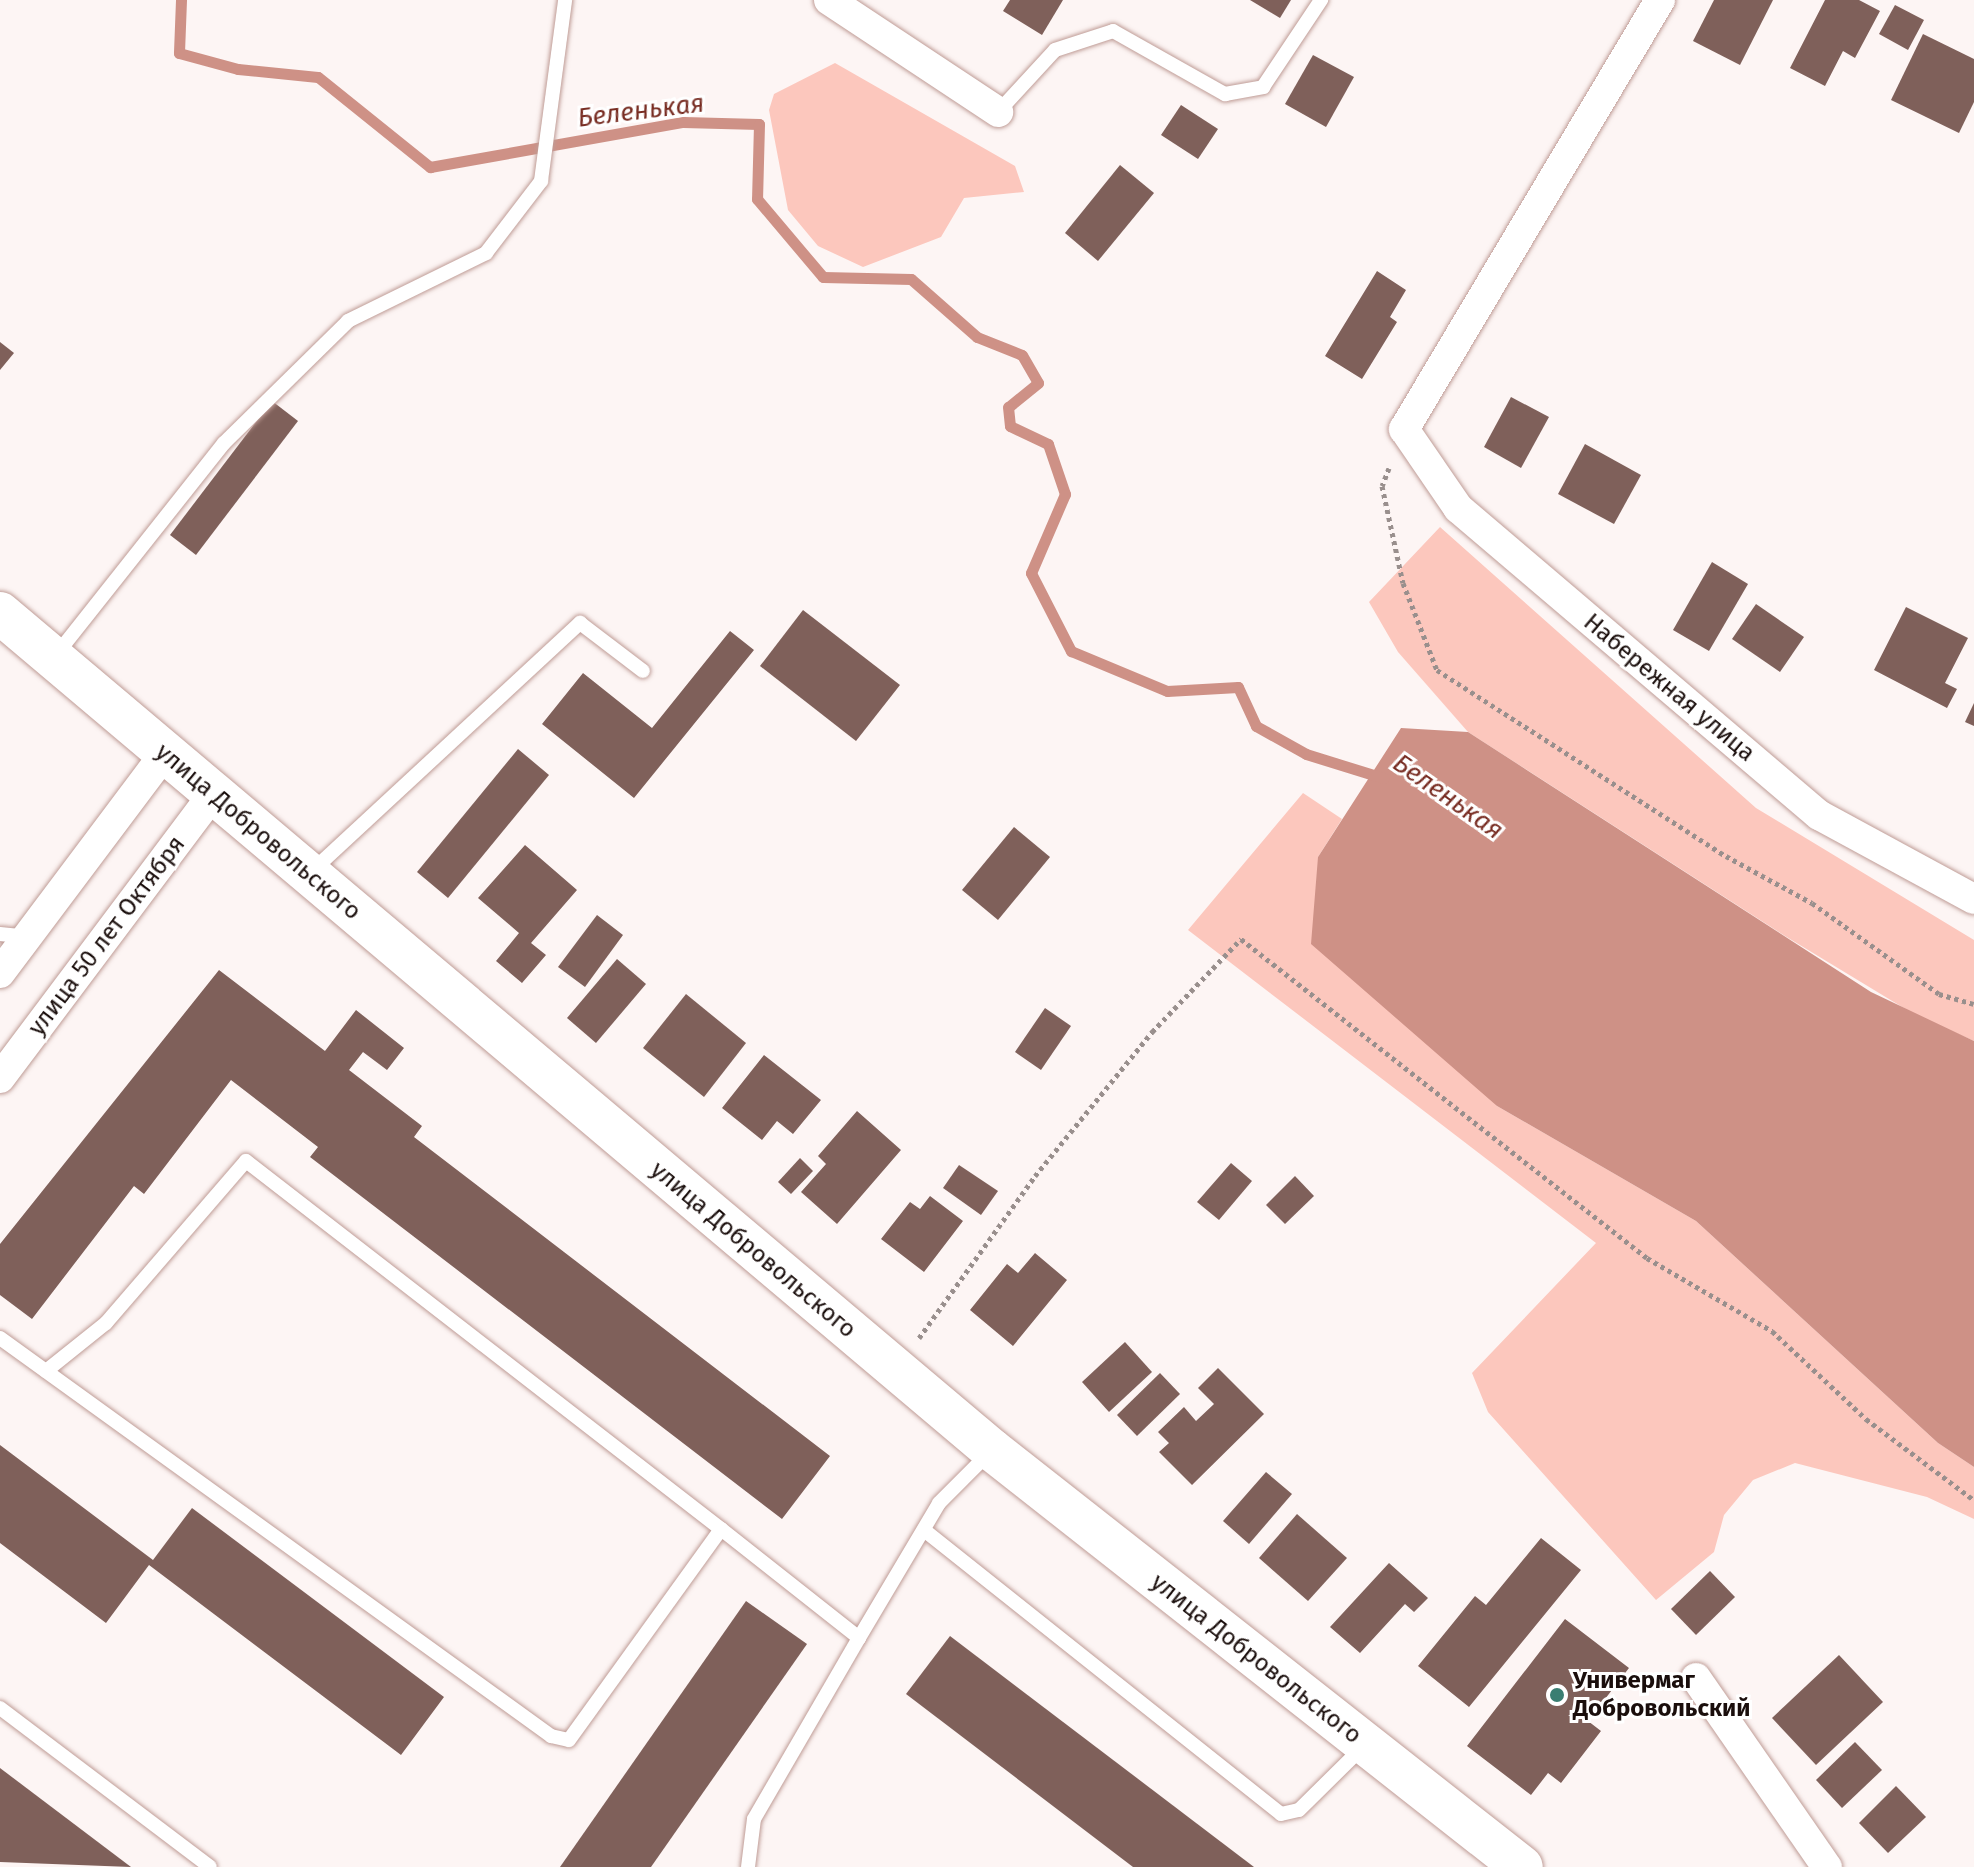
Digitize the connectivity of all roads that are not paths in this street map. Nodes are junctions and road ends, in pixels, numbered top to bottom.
1 (565, 0) edge
2 (829, 0) edge
3 (1321, 0) edge
4 (1660, 0) edge
5 (998, 112) joint
6 (0, 613) edge
7 (53, 658) junction
8 (643, 671) dead end
9 (165, 753) junction
10 (213, 794) junction
11 (308, 875) junction
12 (1974, 899) edge
13 (13, 936) edge
14 (0, 973) edge
15 (0, 1078) edge
16 (0, 1338) edge
17 (46, 1371) junction
18 (992, 1450) junction
19 (721, 1529) junction
20 (924, 1530) junction
21 (859, 1638) junction
22 (1696, 1678) dead end
23 (0, 1708) edge
24 (1365, 1745) junction
25 (210, 1867) edge
26 (748, 1867) edge
27 (1522, 1867) edge
28 (1827, 1867) edge

1 - 7 lane
2 - 5 street
3 - 5 lane
4 - 12 street, Набережная улица
6 - 7 street, улица Добровольского
7 - 9 street, улица Добровольского
8 - 11 lane
9 - 10 street, улица Добровольского
9 - 13 street
10 - 11 street, улица Добровольского
10 - 15 street, улица 50 лет Октября
11 - 18 street, улица Добровольского
13 - 14 street
16 - 17 lane
17 - 19 lane
17 - 19 lane
18 - 20 lane
18 - 24 street, улица Добровольского
19 - 21 lane
20 - 21 lane
20 - 24 lane
21 - 26 lane
22 - 28 street
23 - 25 lane
24 - 27 street, улица Добровольского

